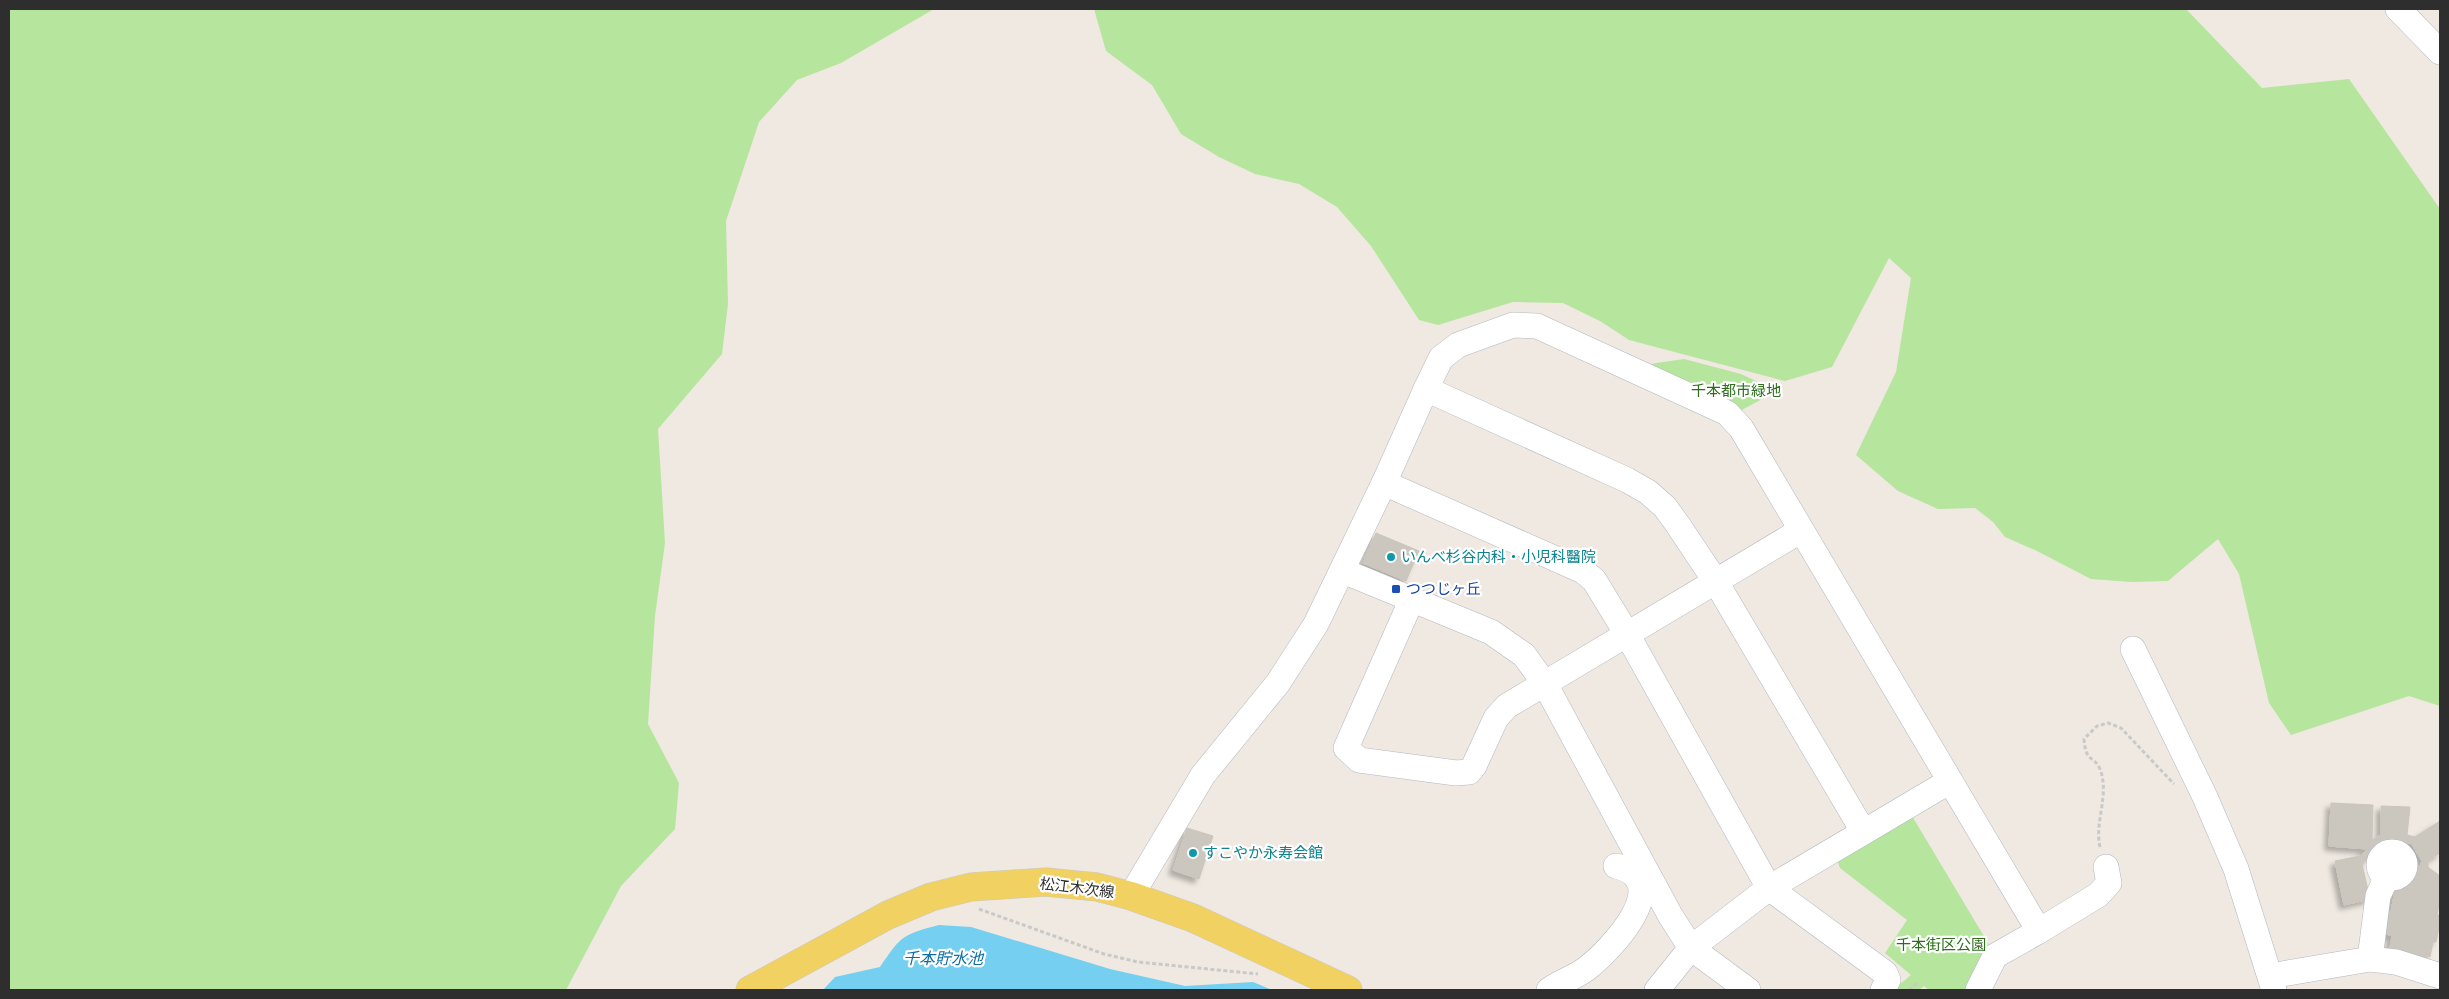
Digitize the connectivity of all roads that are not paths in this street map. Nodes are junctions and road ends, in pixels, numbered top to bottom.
1 (2398, 9) edge
2 (2440, 52) edge
3 (1426, 388) junction
4 (1384, 483) junction
5 (1800, 531) junction
6 (1343, 571) junction
7 (1716, 582) junction
8 (1412, 600) junction
9 (1627, 634) junction
10 (2133, 649) dead end
11 (1545, 684) junction
12 (1950, 780) junction
13 (1863, 831) junction
14 (1616, 866) dead end
15 (2106, 868) road end
16 (2387, 876) dead end
17 (1769, 888) junction
18 (1131, 896) junction
19 (2039, 931) junction
20 (1691, 948) junction
21 (2370, 959) junction
22 (2440, 976) edge
23 (2272, 983) edge
24 (750, 990) edge
25 (1348, 990) edge
26 (1548, 990) edge
27 (1657, 990) edge
28 (1748, 990) edge
29 (1883, 990) edge
30 (1978, 990) edge

1 - 2 street
3 - 4 street
3 - 5 street
3 - 7 street
4 - 6 street
4 - 9 street
5 - 7 street
5 - 12 street
6 - 8 street
6 - 18 street
7 - 9 street
7 - 13 street
8 - 11 street
8 - 11 street
9 - 11 street
9 - 17 street
10 - 23 street
11 - 20 street
12 - 13 street
12 - 19 street
13 - 17 street
14 - 26 street
15 - 19 street
16 - 21 street
17 - 20 street
17 - 29 street
18 - 24 main road, 松江木次線
18 - 25 main road, 松江木次線
19 - 30 street
20 - 27 street
20 - 28 street
21 - 22 street
21 - 23 street

